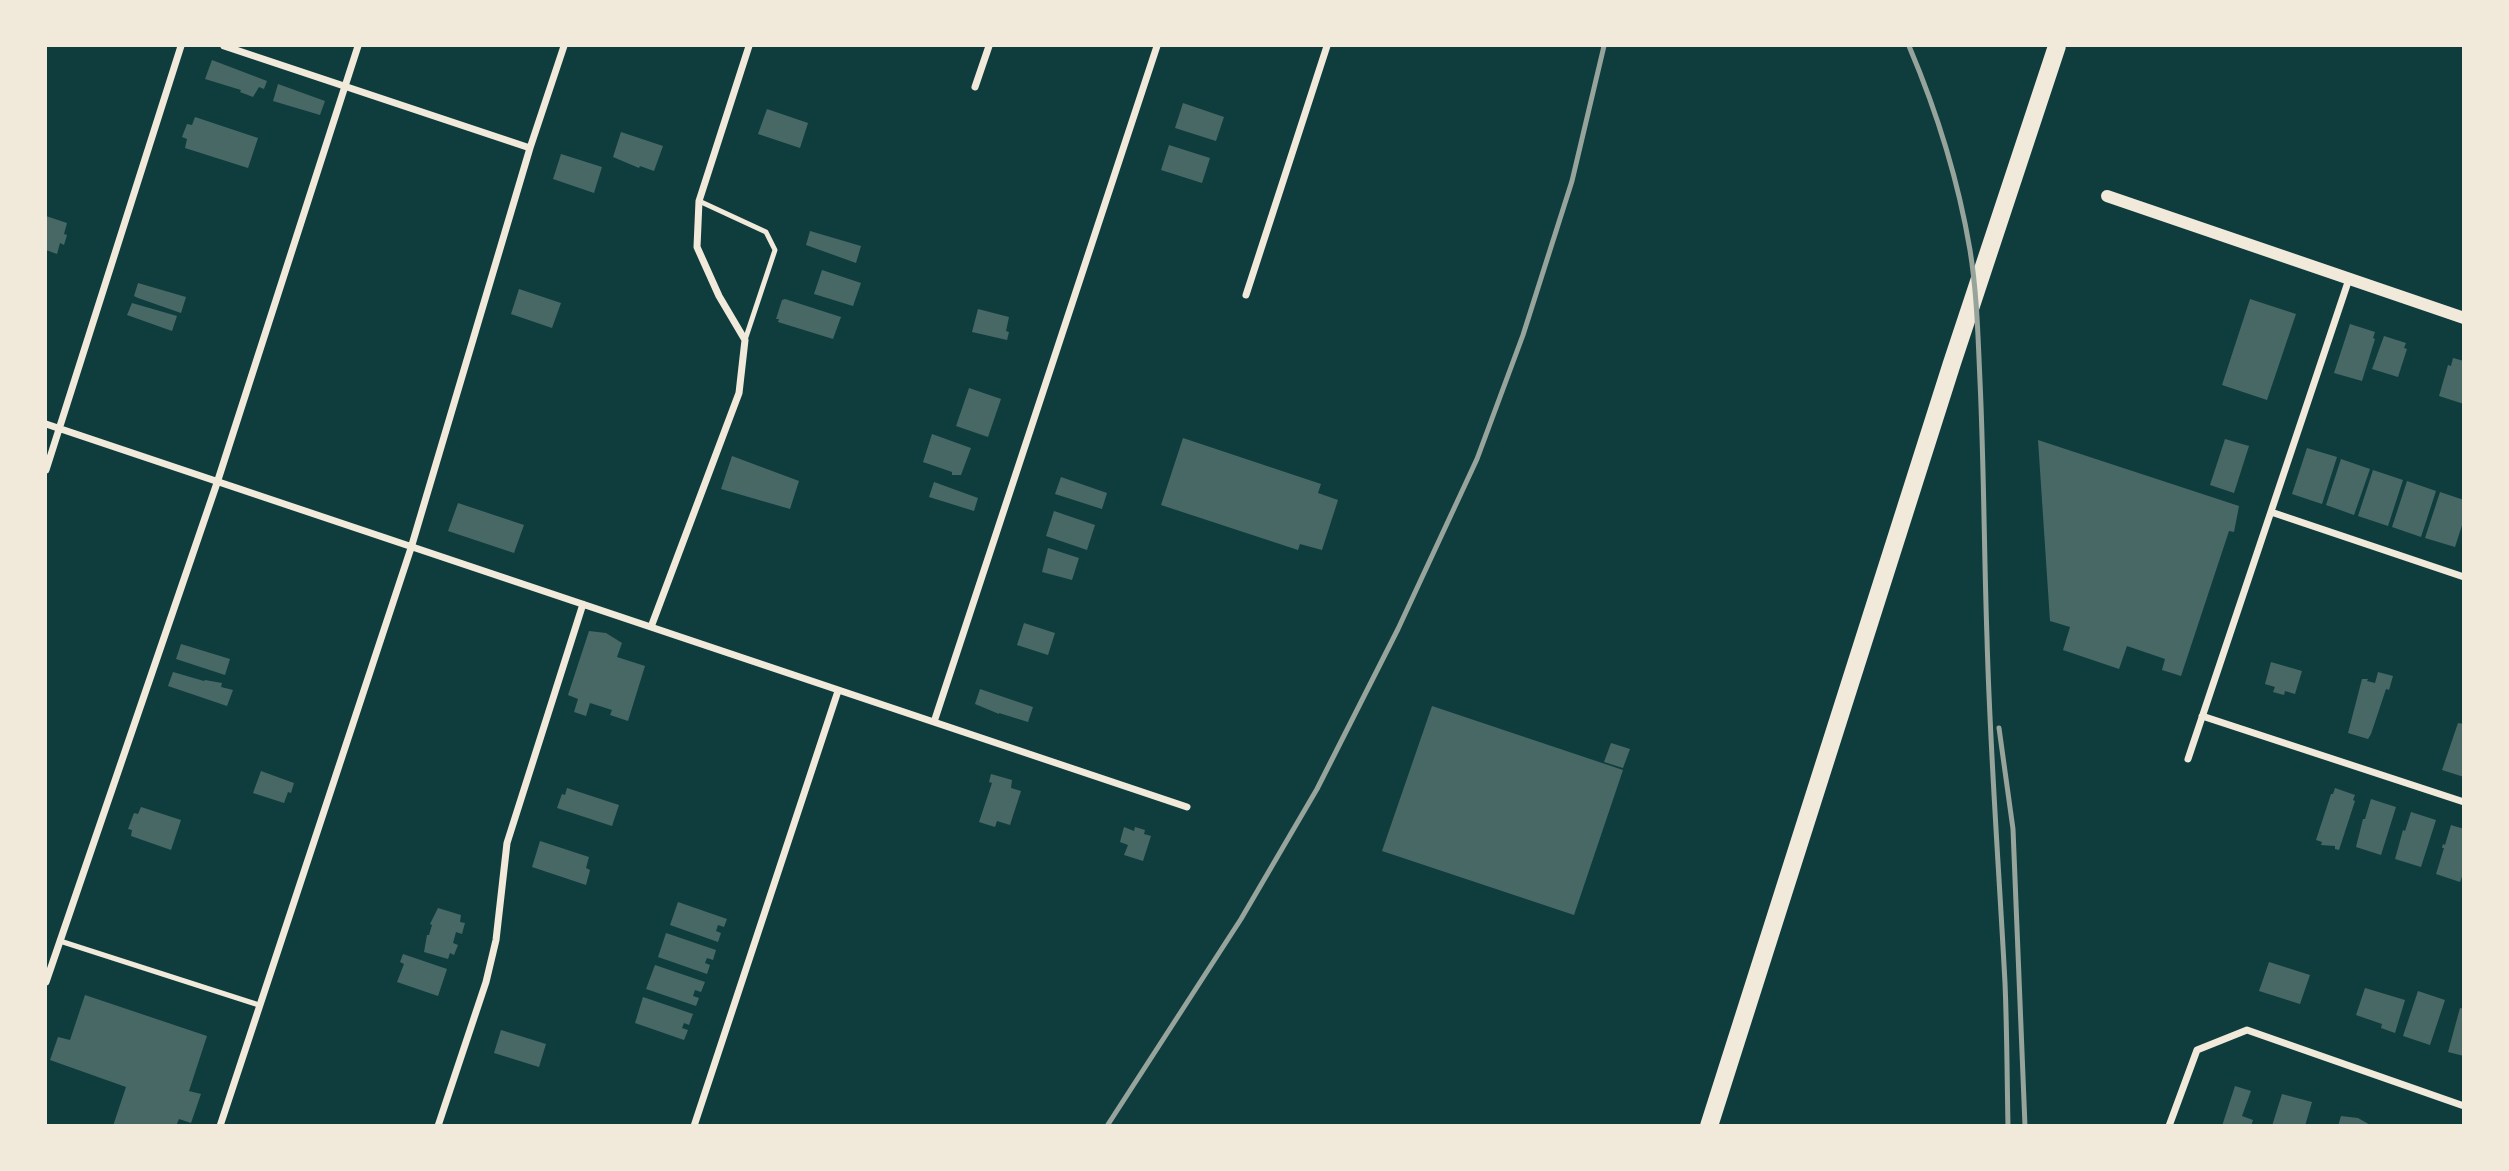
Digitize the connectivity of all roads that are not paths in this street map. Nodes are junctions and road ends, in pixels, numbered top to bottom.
1 (181, 46) edge
2 (224, 46) edge
3 (358, 46) edge
4 (564, 46) edge
5 (749, 46) edge
6 (989, 46) edge
7 (1157, 46) edge
8 (1327, 46) edge
9 (2057, 46) edge
10 (345, 86) junction
11 (975, 87) dead end
12 (530, 148) junction
13 (2107, 196) dead end
14 (699, 201) junction
15 (2349, 279) junction
16 (1246, 295) dead end
17 (2463, 318) edge
18 (745, 340) junction
19 (46, 424) edge
20 (59, 429) junction
21 (46, 470) edge
22 (217, 482) junction
23 (2272, 512) junction
24 (411, 548) junction
25 (2463, 577) edge
26 (583, 604) junction
27 (651, 627) junction
28 (838, 691) junction
29 (2202, 716) junction
30 (934, 722) junction
31 (2188, 758) dead end
32 (2463, 802) edge
33 (1187, 807) dead end
34 (60, 941) junction
35 (46, 982) edge
36 (260, 1005) junction
37 (2463, 1106) edge
38 (220, 1125) edge
39 (438, 1125) edge
40 (694, 1125) edge
41 (1709, 1125) edge
42 (2169, 1125) edge

1 - 20 street
2 - 10 street
3 - 10 street
4 - 12 street
5 - 14 street
6 - 11 street
7 - 30 street
8 - 16 street
9 - 41 main road
10 - 12 street
10 - 22 street
12 - 24 street
13 - 15 street
14 - 18 street
14 - 18 lane
15 - 17 street
15 - 23 street
18 - 27 street
19 - 20 street
20 - 21 street
20 - 22 street
22 - 24 street
22 - 34 street
23 - 25 street
23 - 29 street
24 - 26 street
24 - 36 street
26 - 27 street
26 - 39 street
27 - 28 street
28 - 30 street
28 - 40 street
29 - 31 street
29 - 32 street
30 - 33 street
34 - 35 street
34 - 36 lane
36 - 38 street
37 - 42 street

